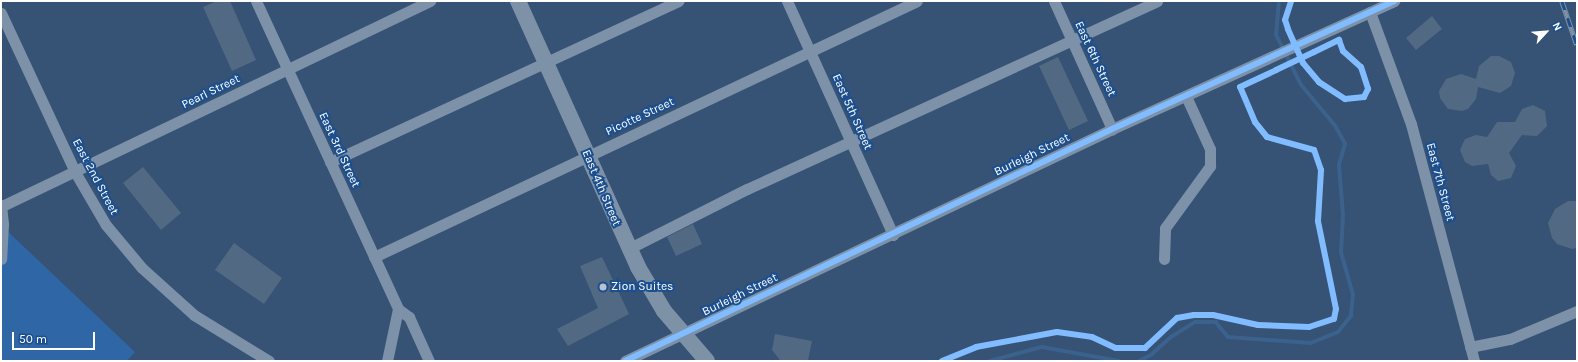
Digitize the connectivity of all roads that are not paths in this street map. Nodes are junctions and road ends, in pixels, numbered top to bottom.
1 (256, 1) edge
2 (430, 1) edge
3 (518, 1) edge
4 (679, 1) edge
5 (787, 1) edge
6 (917, 1) edge
7 (1054, 1) edge
8 (1157, 1) edge
9 (1394, 1) edge
10 (1370, 12) junction
11 (1, 13) edge
12 (1071, 40) junction
13 (810, 51) junction
14 (546, 63) junction
15 (288, 70) junction
16 (1186, 96) junction
17 (1112, 129) junction
18 (851, 142) junction
19 (588, 157) junction
20 (330, 162) junction
21 (75, 172) junction
22 (1, 205) edge
23 (893, 235) junction
24 (628, 249) junction
25 (374, 257) junction
26 (1, 259) edge
27 (1164, 259) dead end
28 (398, 309) junction
29 (1577, 311) edge
30 (683, 334) junction
31 (1470, 347) junction
32 (269, 361) edge
33 (387, 361) edge
34 (429, 361) edge
35 (625, 361) edge
36 (707, 361) edge
37 (1474, 361) edge

1 - 15 street, East 3rd Street
2 - 15 street, Pearl Street
3 - 14 highway, East 4th Street
4 - 14 street
5 - 13 street, East 5th Street
6 - 13 street, Picotte Street
7 - 12 street, East 6th Street
8 - 12 street
9 - 10 street, Burleigh Street
10 - 16 street, Burleigh Street
10 - 31 street, East 7th Street
11 - 21 street, East 2nd Street
12 - 17 street, East 6th Street
12 - 18 street
13 - 18 street, East 5th Street
13 - 19 street, Picotte Street
14 - 19 highway, East 4th Street
14 - 20 street
15 - 20 street, East 3rd Street
15 - 21 street, Pearl Street
16 - 17 street, Burleigh Street
16 - 27 street
17 - 23 street, Burleigh Street
18 - 23 street, East 5th Street
18 - 24 street
19 - 24 highway, East 4th Street
19 - 25 street, Picotte Street
20 - 25 street, East 3rd Street
21 - 22 street, Pearl Street
21 - 32 street, East 2nd Street
22 - 26 street
23 - 30 street, Burleigh Street
24 - 30 highway, East 4th Street
25 - 28 street, East 3rd Street
28 - 33 street
28 - 34 street, East 3rd Street
29 - 31 street
30 - 35 street
30 - 36 highway, East 4th Street
31 - 37 street, East 7th Street

